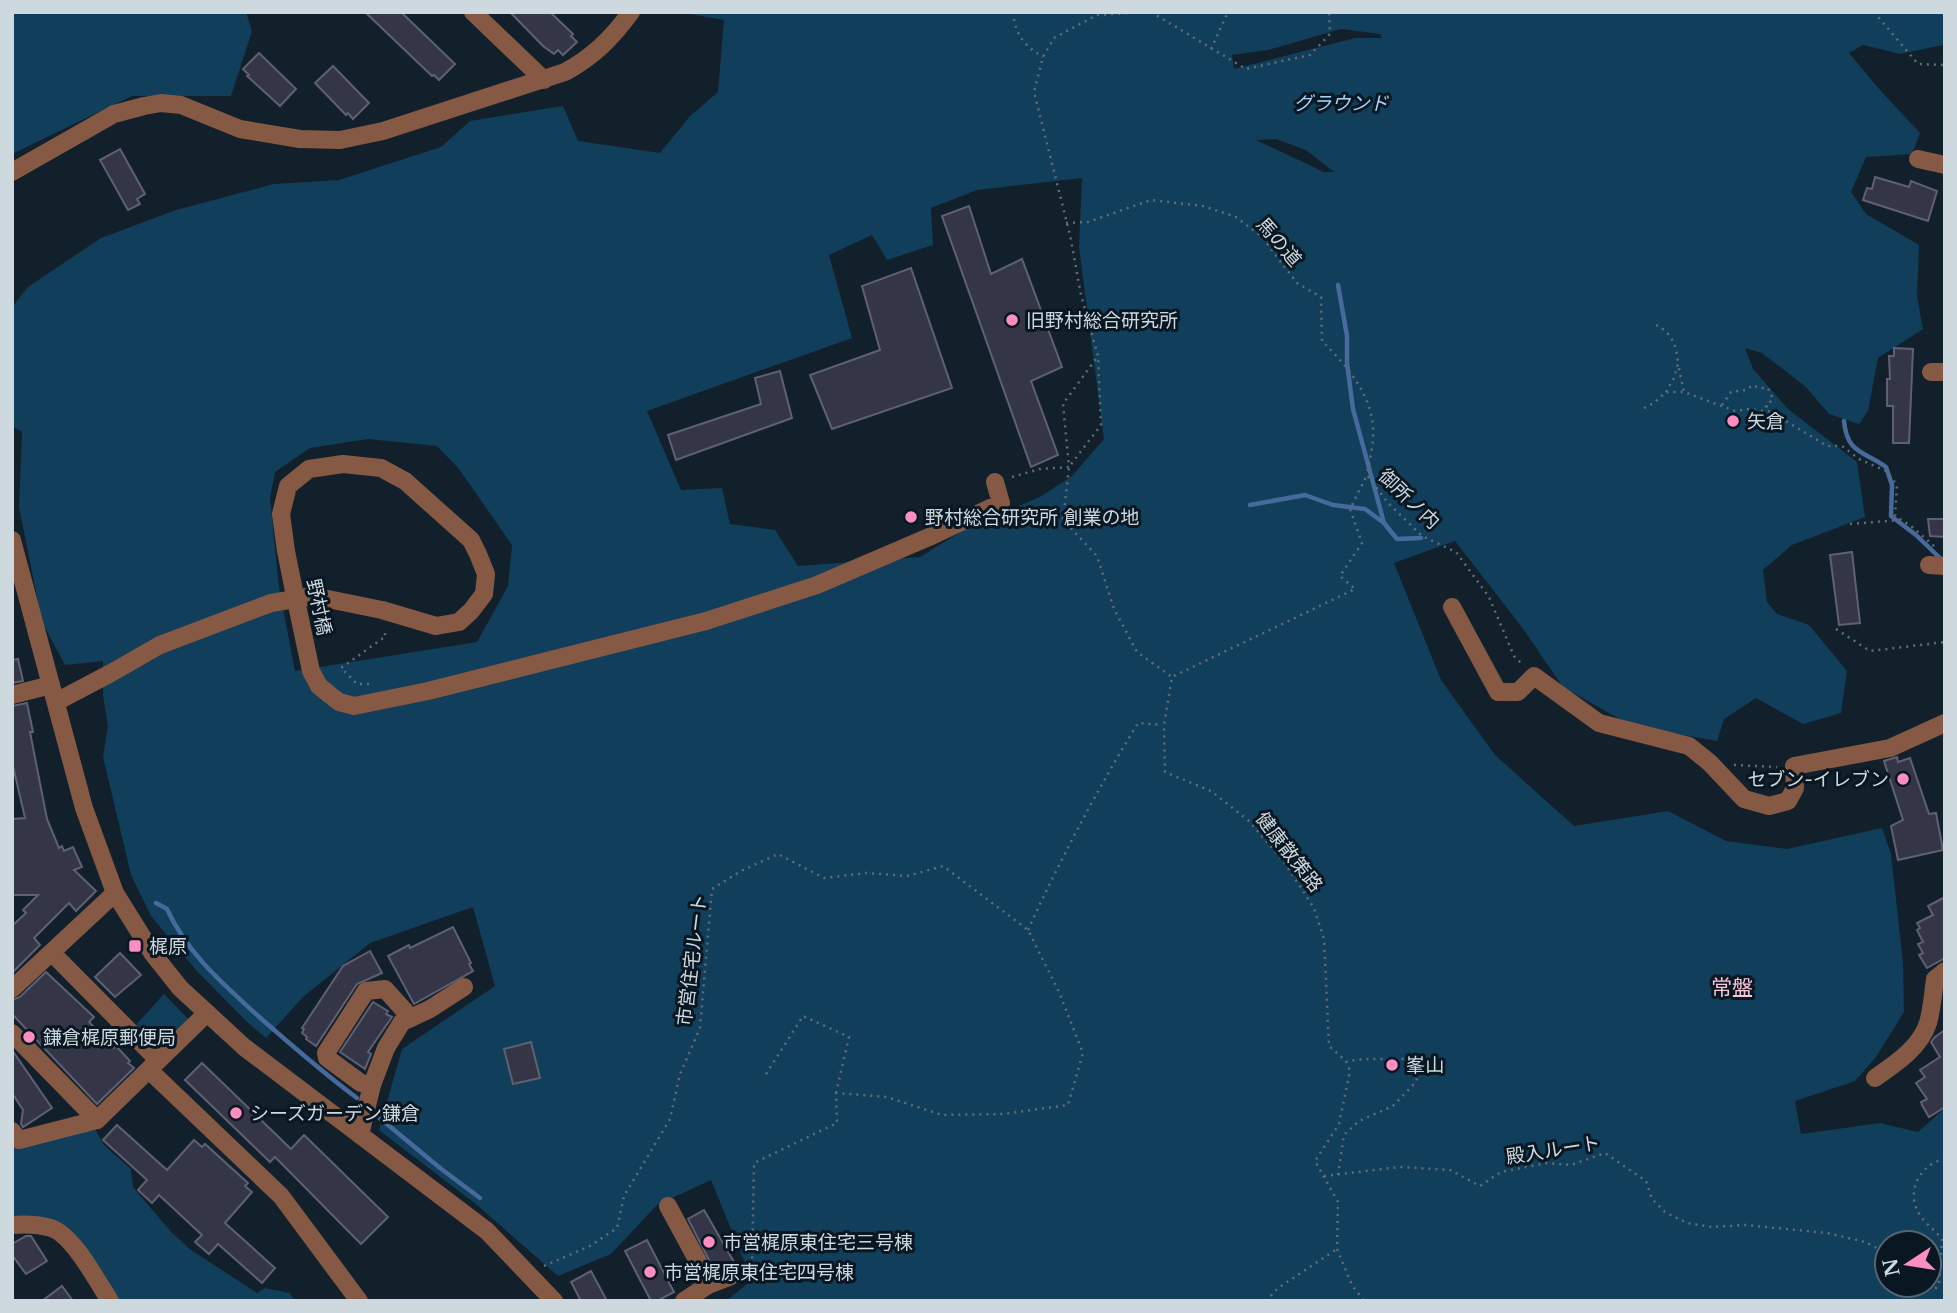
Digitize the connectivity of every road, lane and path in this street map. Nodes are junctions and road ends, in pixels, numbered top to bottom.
1 (473, 12) edge
2 (631, 12) edge
3 (1013, 12) edge
4 (1150, 12) edge
5 (1228, 12) edge
6 (1329, 12) edge
7 (1874, 12) edge
8 (1211, 49) junction
9 (1043, 57) junction
10 (1945, 65) edge
11 (544, 80) junction
12 (1918, 159) dead end
13 (1945, 165) edge
14 (12, 172) edge
15 (1066, 223) junction
16 (1657, 325) dead end
17 (1098, 356) junction
18 (1678, 364) junction
19 (1666, 392) junction
20 (1684, 392) junction
21 (1722, 405) junction
22 (1644, 408) dead end
23 (1771, 412) junction
24 (1069, 467) junction
25 (1367, 475) junction
26 (995, 482) joint
27 (1900, 520) junction
28 (1850, 524) dead end
29 (12, 540) edge
30 (1938, 561) edge
31 (1452, 607) dead end
32 (374, 609) junction
33 (1836, 629) dead end
34 (1945, 642) edge
35 (1534, 676) junction
36 (1172, 677) junction
37 (369, 684) dead end
38 (53, 693) junction
39 (12, 695) edge
40 (1945, 723) edge
41 (1164, 725) junction
42 (1710, 763) junction
43 (1794, 766) junction
44 (115, 893) junction
45 (1028, 930) junction
46 (52, 953) junction
47 (1945, 971) edge
48 (464, 987) dead end
49 (12, 989) edge
50 (207, 1013) junction
51 (411, 1018) junction
52 (12, 1033) edge
53 (1346, 1062) junction
54 (154, 1065) junction
55 (766, 1074) dead end
56 (1875, 1078) dead end
57 (372, 1085) junction
58 (836, 1093) junction
59 (97, 1120) junction
60 (12, 1131) edge
61 (360, 1135) junction
62 (1945, 1159) edge
63 (1338, 1175) junction
64 (1324, 1176) junction
65 (668, 1206) dead end
66 (12, 1225) edge
67 (1932, 1229) edge
68 (1873, 1246) edge
69 (1337, 1249) junction
70 (528, 1272) junction
71 (731, 1276) joint
72 (708, 1285) junction
73 (110, 1301) edge
74 (359, 1301) edge
75 (554, 1301) edge
76 (684, 1301) edge
77 (1266, 1301) edge
78 (1364, 1301) edge

1 - 11 street
2 - 11 street
3 - 9 path
4 - 8 path
4 - 9 path
5 - 8 path
6 - 8 path
7 - 10 path
9 - 15 path
11 - 14 street
12 - 13 street
15 - 17 path
15 - 25 path, 馬の道
16 - 18 path
17 - 24 path
17 - 24 path
18 - 19 path
18 - 20 path
19 - 20 path
19 - 22 path
20 - 21 path
21 - 23 path
21 - 23 path
23 - 27 path
24 - 26 path
24 - 36 path
25 - 35 path, 御所ノ内
25 - 36 path, 御所ノ内
26 - 32 street, 野村橋
27 - 28 path
27 - 30 path
29 - 38 street
31 - 35 street
32 - 37 path
32 - 38 street, 野村橋
33 - 34 path
35 - 42 street
36 - 41 path, 健康散策路
38 - 39 street, 野村橋
38 - 44 street
40 - 43 street
41 - 45 path
41 - 53 path, 健康散策路
42 - 43 path
42 - 43 street
44 - 46 street
44 - 50 street
45 - 58 path
45 - 70 path, 市営住宅ルート
46 - 49 street
46 - 54 street
47 - 56 street
48 - 51 street
50 - 54 street
50 - 61 street
51 - 57 street
51 - 57 street
52 - 59 street
53 - 63 path
53 - 64 path
54 - 59 street
54 - 74 street
55 - 58 path
57 - 61 street
58 - 71 path
59 - 60 street
61 - 70 street
62 - 67 path
63 - 64 path, 殿入ルート
63 - 68 path, 殿入ルート
64 - 69 path
65 - 72 street
66 - 73 street
69 - 77 path
69 - 78 path
70 - 75 street
71 - 72 street
72 - 76 street

